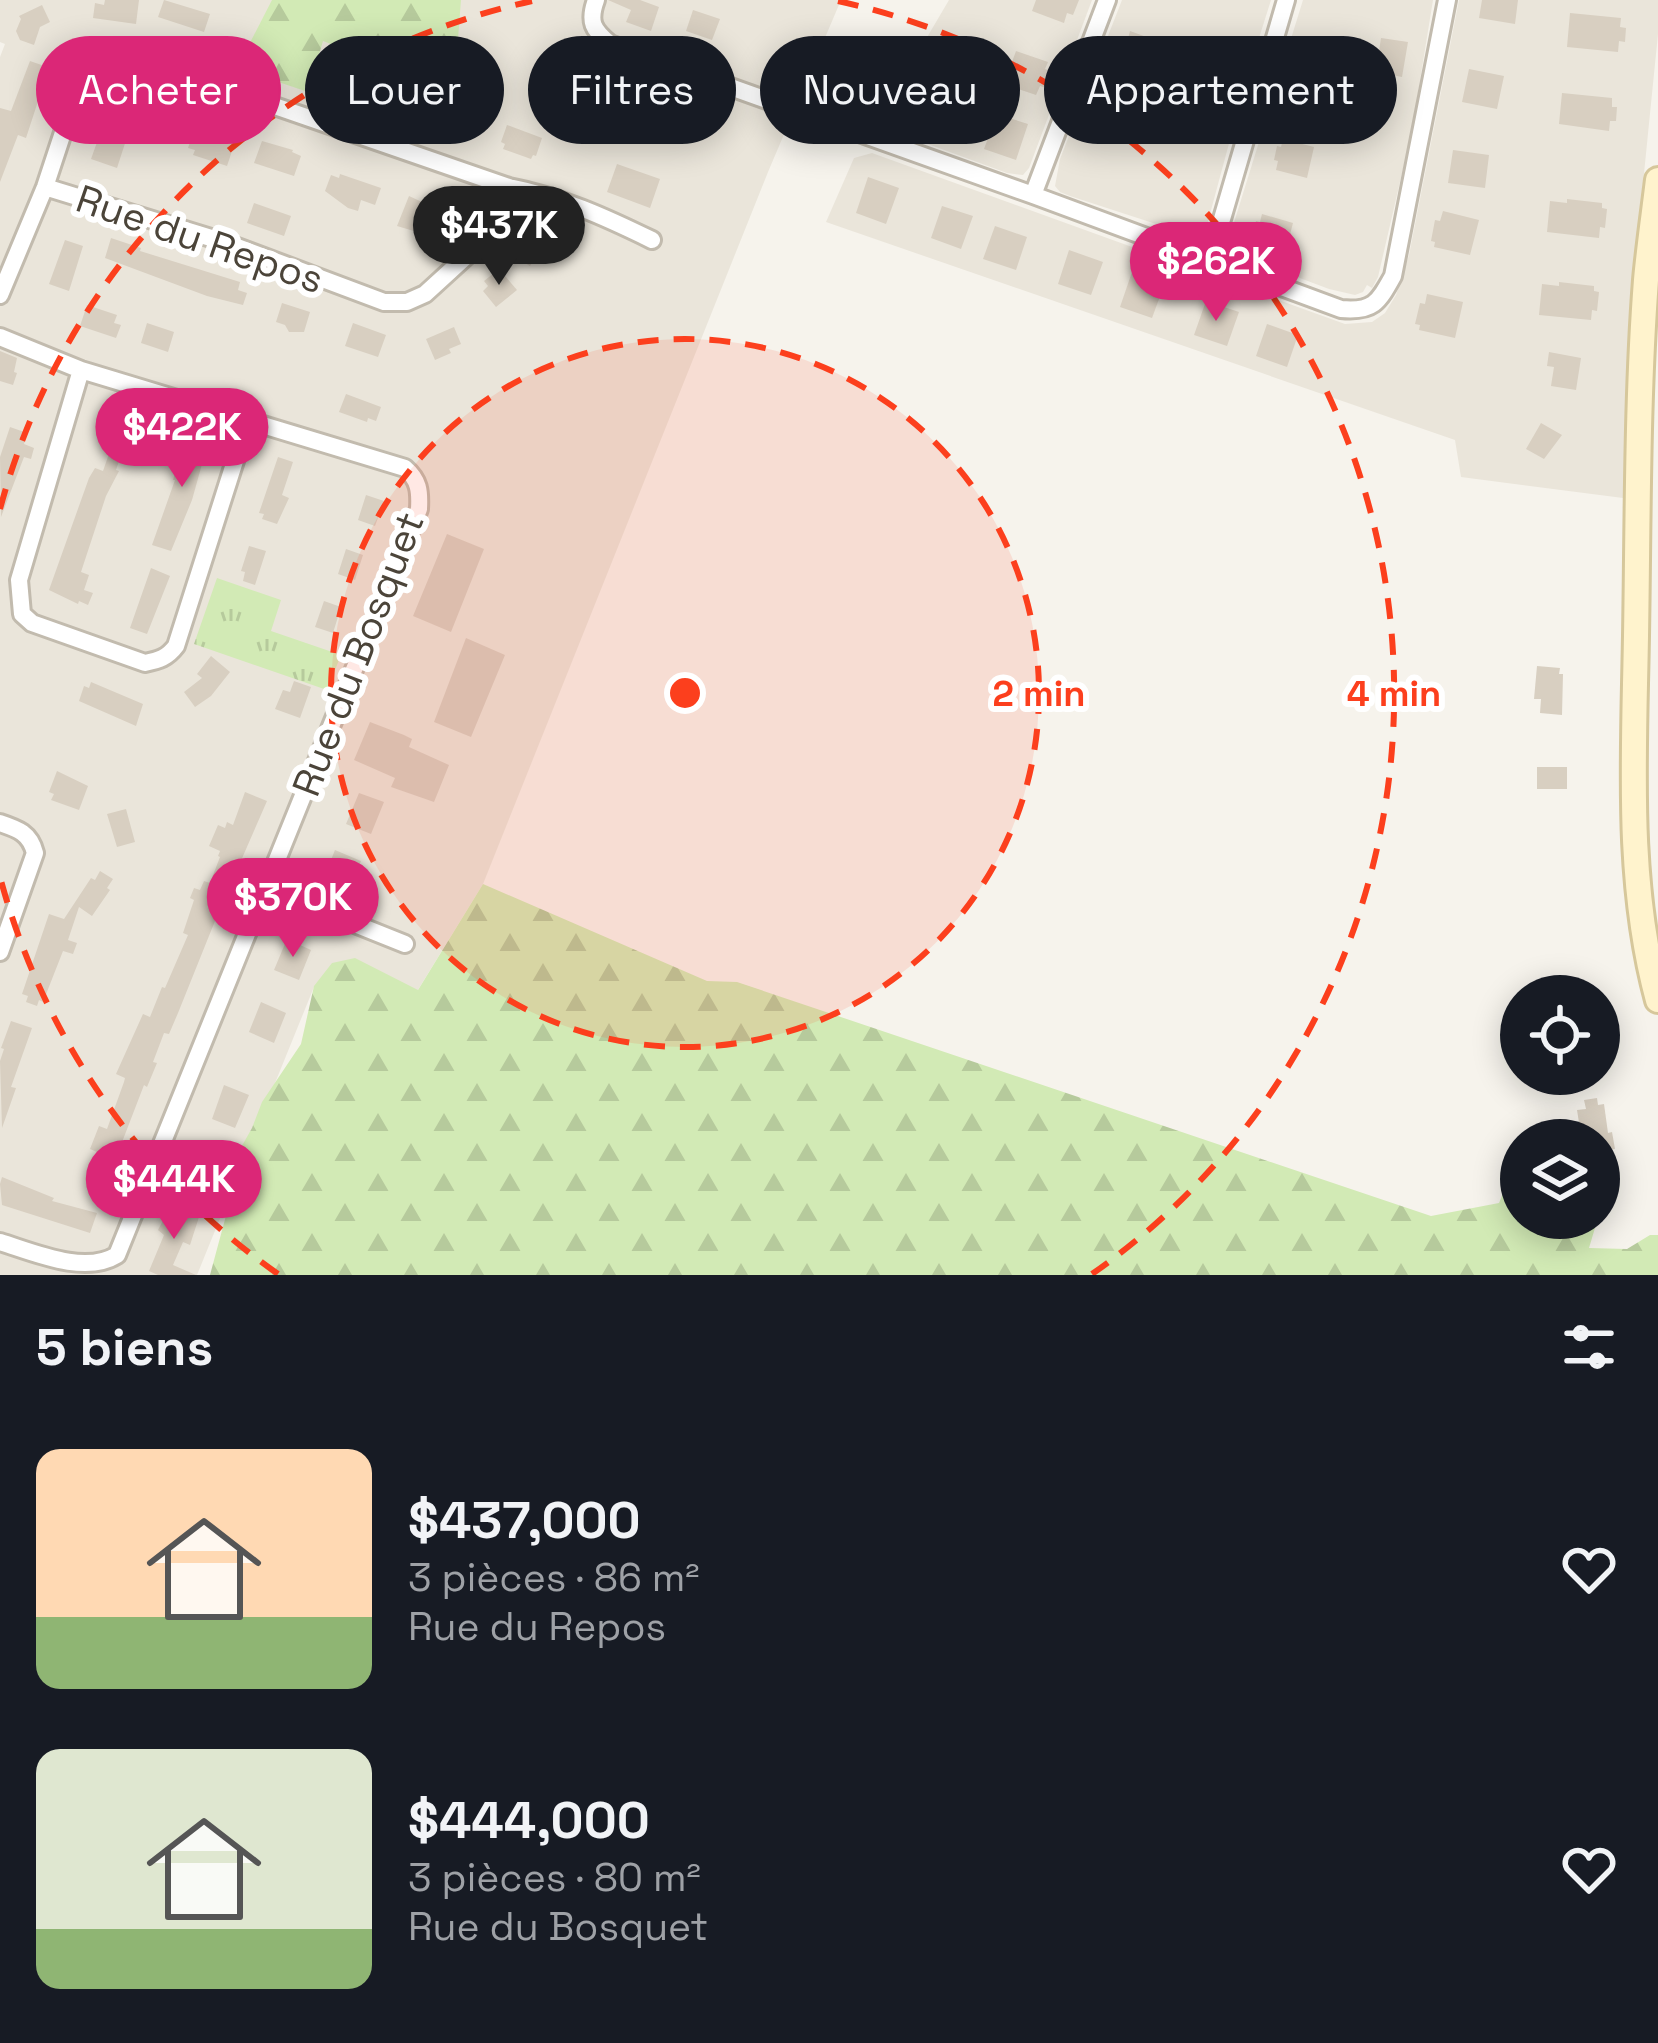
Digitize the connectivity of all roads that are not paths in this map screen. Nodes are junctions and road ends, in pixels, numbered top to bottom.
1 (596, 0) edge
2 (1107, 0) edge
3 (1286, 0) edge
4 (1448, 0) edge
5 (1658, 180) edge
6 (45, 188) junction
7 (508, 188) junction
8 (1034, 195) junction
9 (652, 239) dead end
10 (1210, 260) junction
11 (0, 295) edge
12 (0, 337) edge
13 (82, 370) junction
14 (248, 420) junction
15 (1649, 433) edge
16 (0, 823) edge
17 (265, 888) junction
18 (405, 944) dead end
19 (0, 952) edge
20 (1658, 1000) edge
21 (0, 1242) edge

1 - 8 street
2 - 8 street
3 - 10 street
4 - 10 street
5 - 15 street
6 - 7 street, Rue du Repos
6 - 7 street
6 - 11 street
7 - 9 street
8 - 10 street
12 - 13 street, Rue du Bosquet
13 - 14 street, Rue du Bosquet
13 - 14 street
14 - 17 street, Rue du Bosquet
15 - 20 street
16 - 19 street
17 - 18 street
17 - 21 street, Rue du Bosquet

